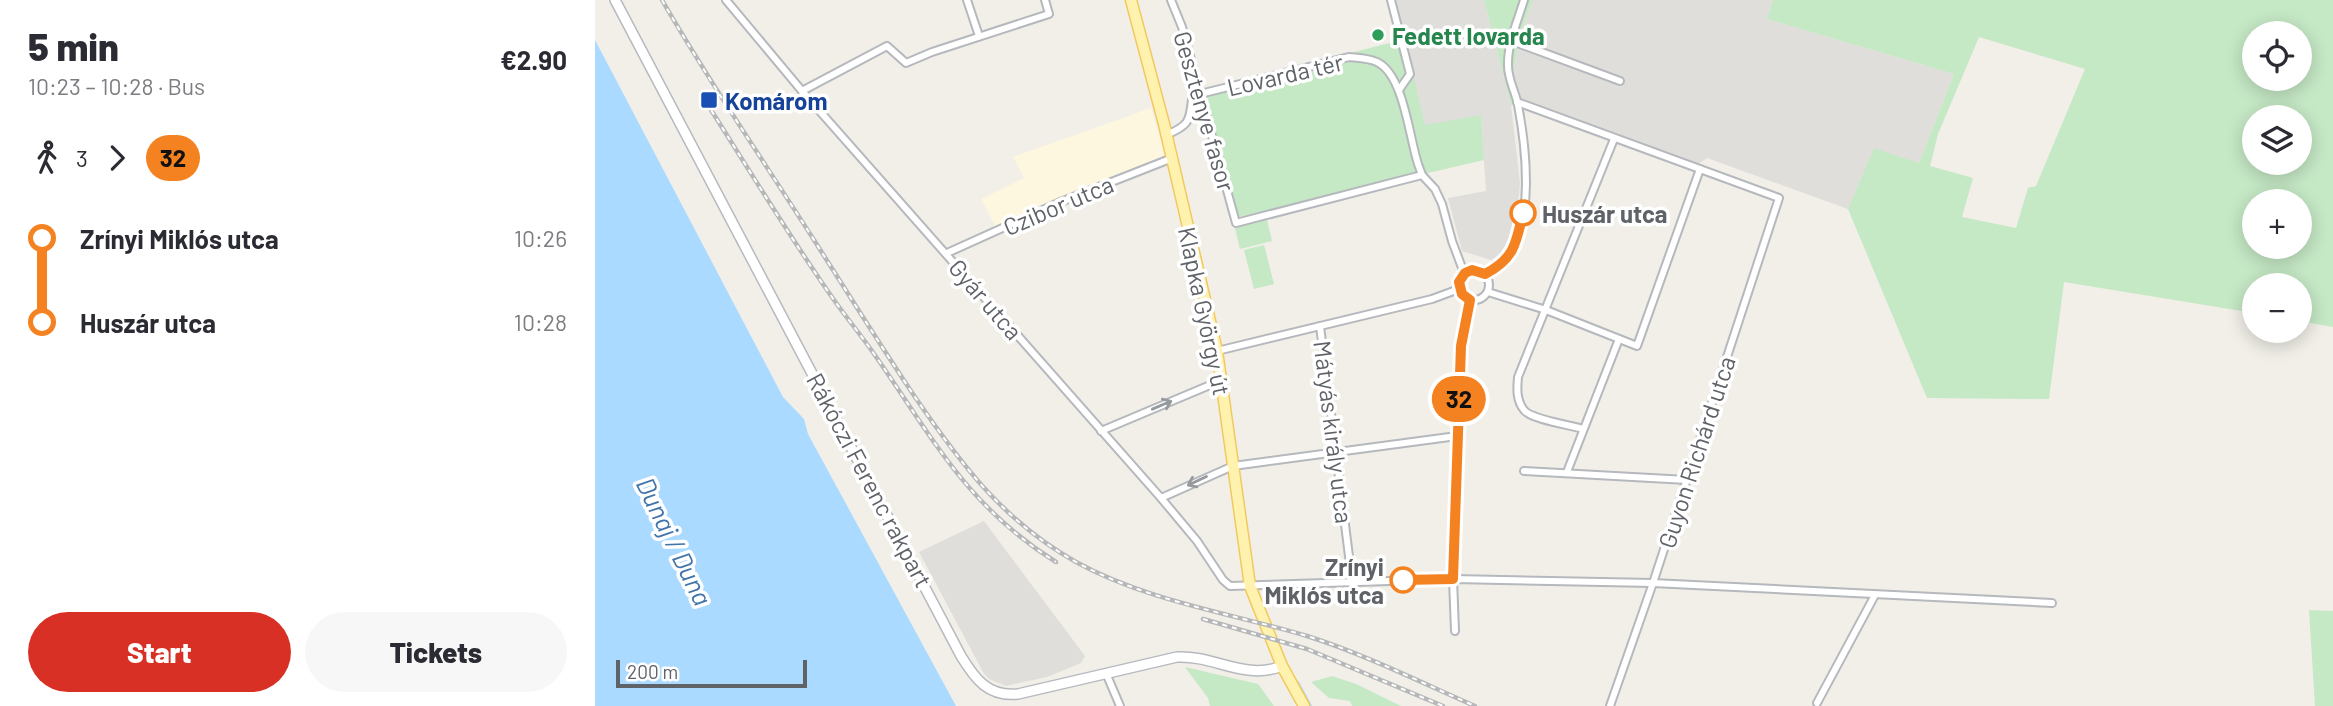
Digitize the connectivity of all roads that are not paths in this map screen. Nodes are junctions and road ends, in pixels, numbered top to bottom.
1 (615, 0) edge
2 (738, 0) edge
3 (967, 0) edge
4 (1045, 0) edge
5 (1131, 0) edge
6 (1171, 0) edge
7 (1391, 0) edge
8 (1524, 0) edge
9 (727, 2) edge
10 (979, 36) junction
11 (1512, 41) junction
12 (1620, 81) dead end
13 (1399, 90) junction
14 (802, 91) junction
15 (1200, 93) junction
16 (1517, 102) junction
17 (1166, 135) junction
18 (1614, 139) junction
19 (1170, 159) junction
20 (1700, 169) junction
21 (1422, 175) junction
22 (947, 253) junction
23 (1465, 273) junction
24 (1485, 274) junction
25 (1459, 289) junction
26 (1488, 292) junction
27 (1470, 300) junction
28 (1546, 310) junction
29 (1320, 326) junction
30 (1619, 339) junction
31 (1217, 352) junction
32 (1223, 380) junction
33 (1583, 429) junction
34 (1101, 431) junction
35 (1457, 436) junction
36 (1338, 452) junction
37 (1233, 466) junction
38 (1524, 471) dead end
39 (1567, 472) junction
40 (1687, 480) junction
41 (1161, 498) junction
42 (1453, 579) junction
43 (1352, 580) junction
44 (1653, 583) junction
45 (1250, 586) junction
46 (1875, 595) junction
47 (2052, 603) dead end
48 (1455, 631) dead end
49 (1282, 666) junction
50 (1106, 673) junction
51 (1817, 703) dead end
52 (1120, 706) edge
53 (1304, 706) edge
54 (1610, 706) edge

1 - 50 street, Rákóczi Ferenc rakpart
2 - 9 street
3 - 10 street
4 - 10 street
5 - 17 main road, Klapka György út
6 - 15 street, Gesztenye fasor
7 - 13 street
8 - 11 street
9 - 14 street, Gyár utca
10 - 14 street
11 - 12 street
11 - 16 street
13 - 15 street, Lovarda tér
13 - 21 street
14 - 22 street, Gyár utca
15 - 17 street
15 - 21 street, Gesztenye fasor
16 - 18 street
16 - 24 street
17 - 19 main road, Klapka György út
18 - 20 street
18 - 28 street
19 - 22 street, Czibor utca
19 - 31 main road, Klapka György út
20 - 30 street
20 - 40 street, Guyon Richárd utca
21 - 23 street
22 - 34 street, Gyár utca
23 - 24 street
23 - 25 street
24 - 26 street
25 - 27 street
25 - 29 street
26 - 27 street
26 - 28 street
27 - 35 street
28 - 30 street
28 - 33 street
29 - 31 street
29 - 36 street, Mátyás király utca
30 - 33 street
31 - 32 main road, Klapka György út
34 -> 32 street
32 - 37 main road, Klapka György út
33 - 39 street
34 - 41 street, Gyár utca
35 - 36 street
35 - 42 street
36 - 37 street
36 - 43 street, Mátyás király utca
37 -> 41 street
37 - 45 main road, Klapka György út
38 - 39 street
39 - 40 street
40 - 44 street, Guyon Richárd utca
41 - 45 street, Gyár utca
42 - 43 street
42 - 44 street
42 - 48 street
43 - 45 street
44 - 46 street
44 - 54 street, Guyon Richárd utca
45 - 49 main road, Klapka György út
46 - 47 street
46 - 51 street
49 - 50 street, Rákóczi Ferenc rakpart
49 - 53 main road, Klapka György út
50 - 52 street

